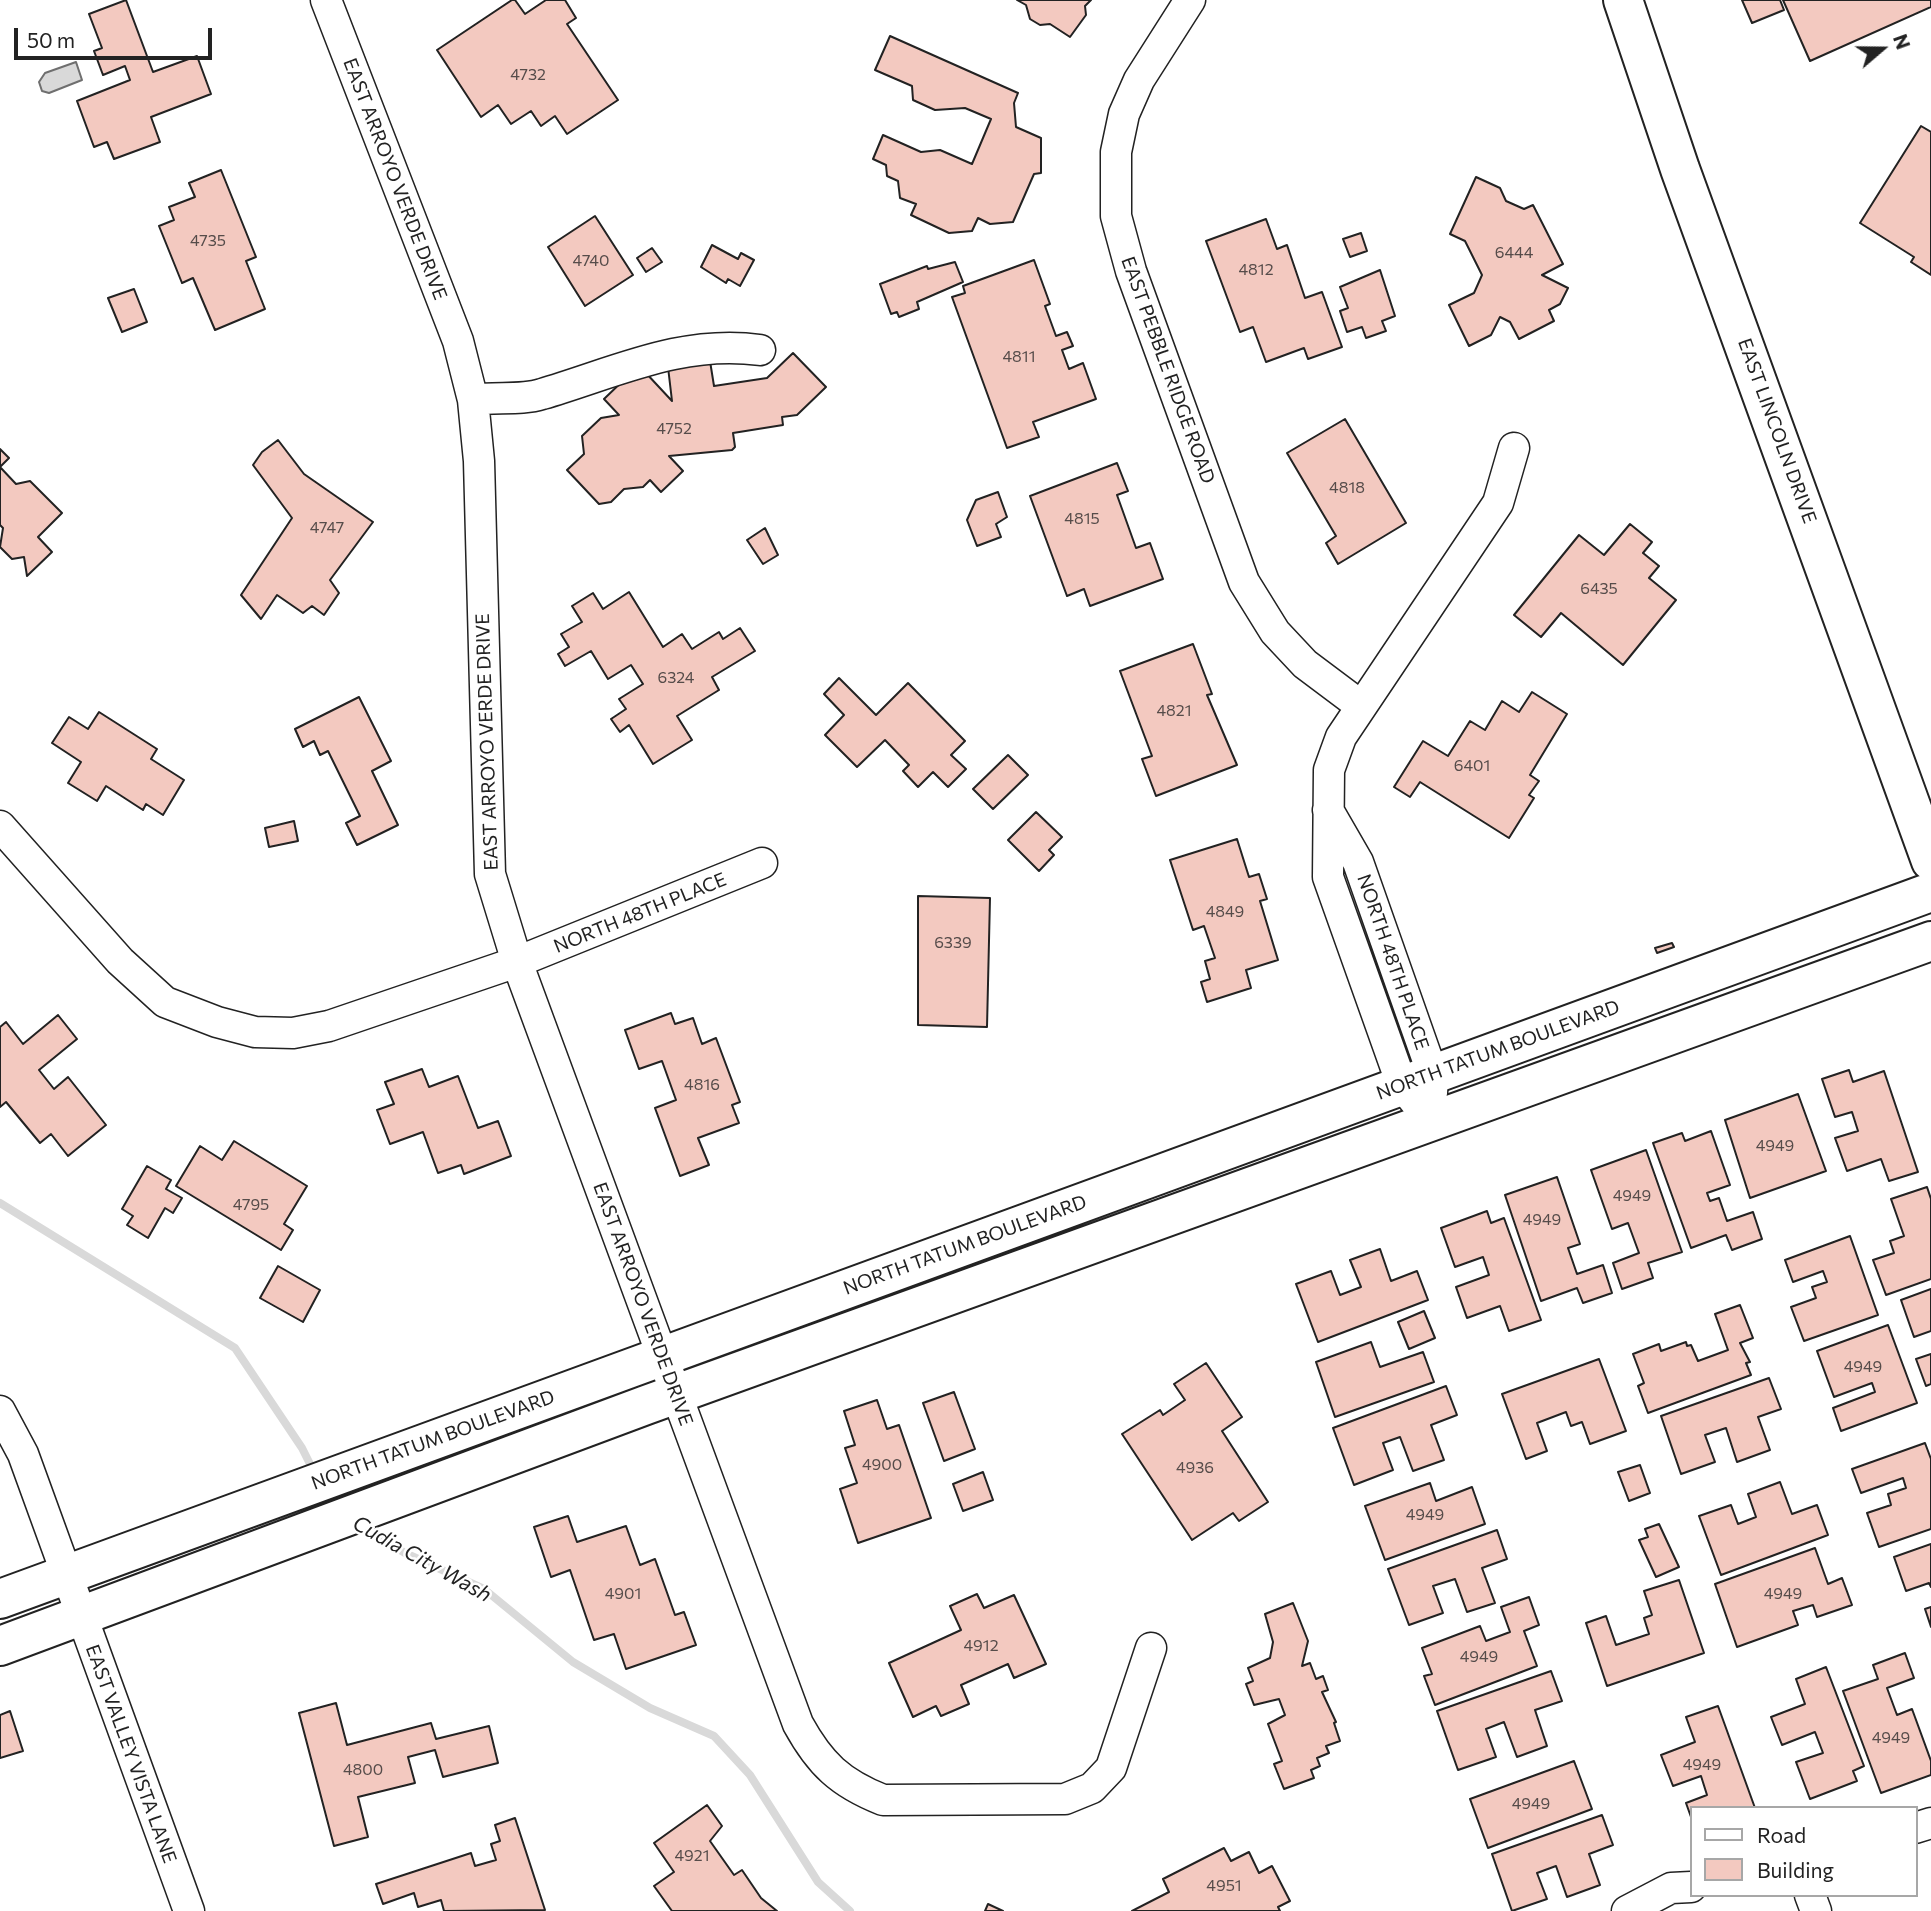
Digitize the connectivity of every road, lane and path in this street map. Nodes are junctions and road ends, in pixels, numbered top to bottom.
1 (326, 0) edge
2 (1190, 0) edge
3 (1623, 0) edge
4 (760, 350) dead end
5 (485, 398) junction
6 (1514, 448) dead end
7 (1361, 706) junction
8 (0, 826) edge
9 (1931, 861) edge
10 (762, 863) dead end
11 (1931, 892) edge
12 (1931, 940) edge
13 (517, 962) junction
14 (1418, 1080) junction
15 (1431, 1122) junction
16 (662, 1356) junction
17 (677, 1394) junction
18 (0, 1411) edge
19 (73, 1596) junction
20 (0, 1599) edge
21 (0, 1646) edge
22 (1150, 1648) dead end
23 (1689, 1886) edge
24 (189, 1911) edge
25 (1626, 1911) edge

1 - 5 street, EAST ARROYO VERDE DRIVE
2 - 7 street, EAST PEBBLE RIDGE ROAD
3 - 9 main road, EAST LINCOLN DRIVE
4 - 5 street
5 - 13 street, EAST ARROYO VERDE DRIVE
6 - 7 street, NORTH 48TH PLACE
7 - 14 street, NORTH 48TH PLACE
8 - 13 street
10 - 13 street, NORTH 48TH PLACE
11 - 14 main road, NORTH TATUM BOULEVARD
12 - 15 main road, NORTH TATUM BOULEVARD
13 - 16 street, EAST ARROYO VERDE DRIVE
14 - 15 street, NORTH 48TH PLACE
14 - 16 main road, NORTH TATUM BOULEVARD
15 - 17 main road, NORTH TATUM BOULEVARD
16 - 17 street, EAST ARROYO VERDE DRIVE
16 - 19 main road, NORTH TATUM BOULEVARD
17 - 19 main road, NORTH TATUM BOULEVARD
17 - 22 street, EAST ARROYO VERDE DRIVE
18 - 19 street, EAST VALLEY VISTA LANE
19 - 20 main road, NORTH TATUM BOULEVARD
19 - 21 main road, NORTH TATUM BOULEVARD
19 - 24 street, EAST VALLEY VISTA LANE
23 - 25 street

